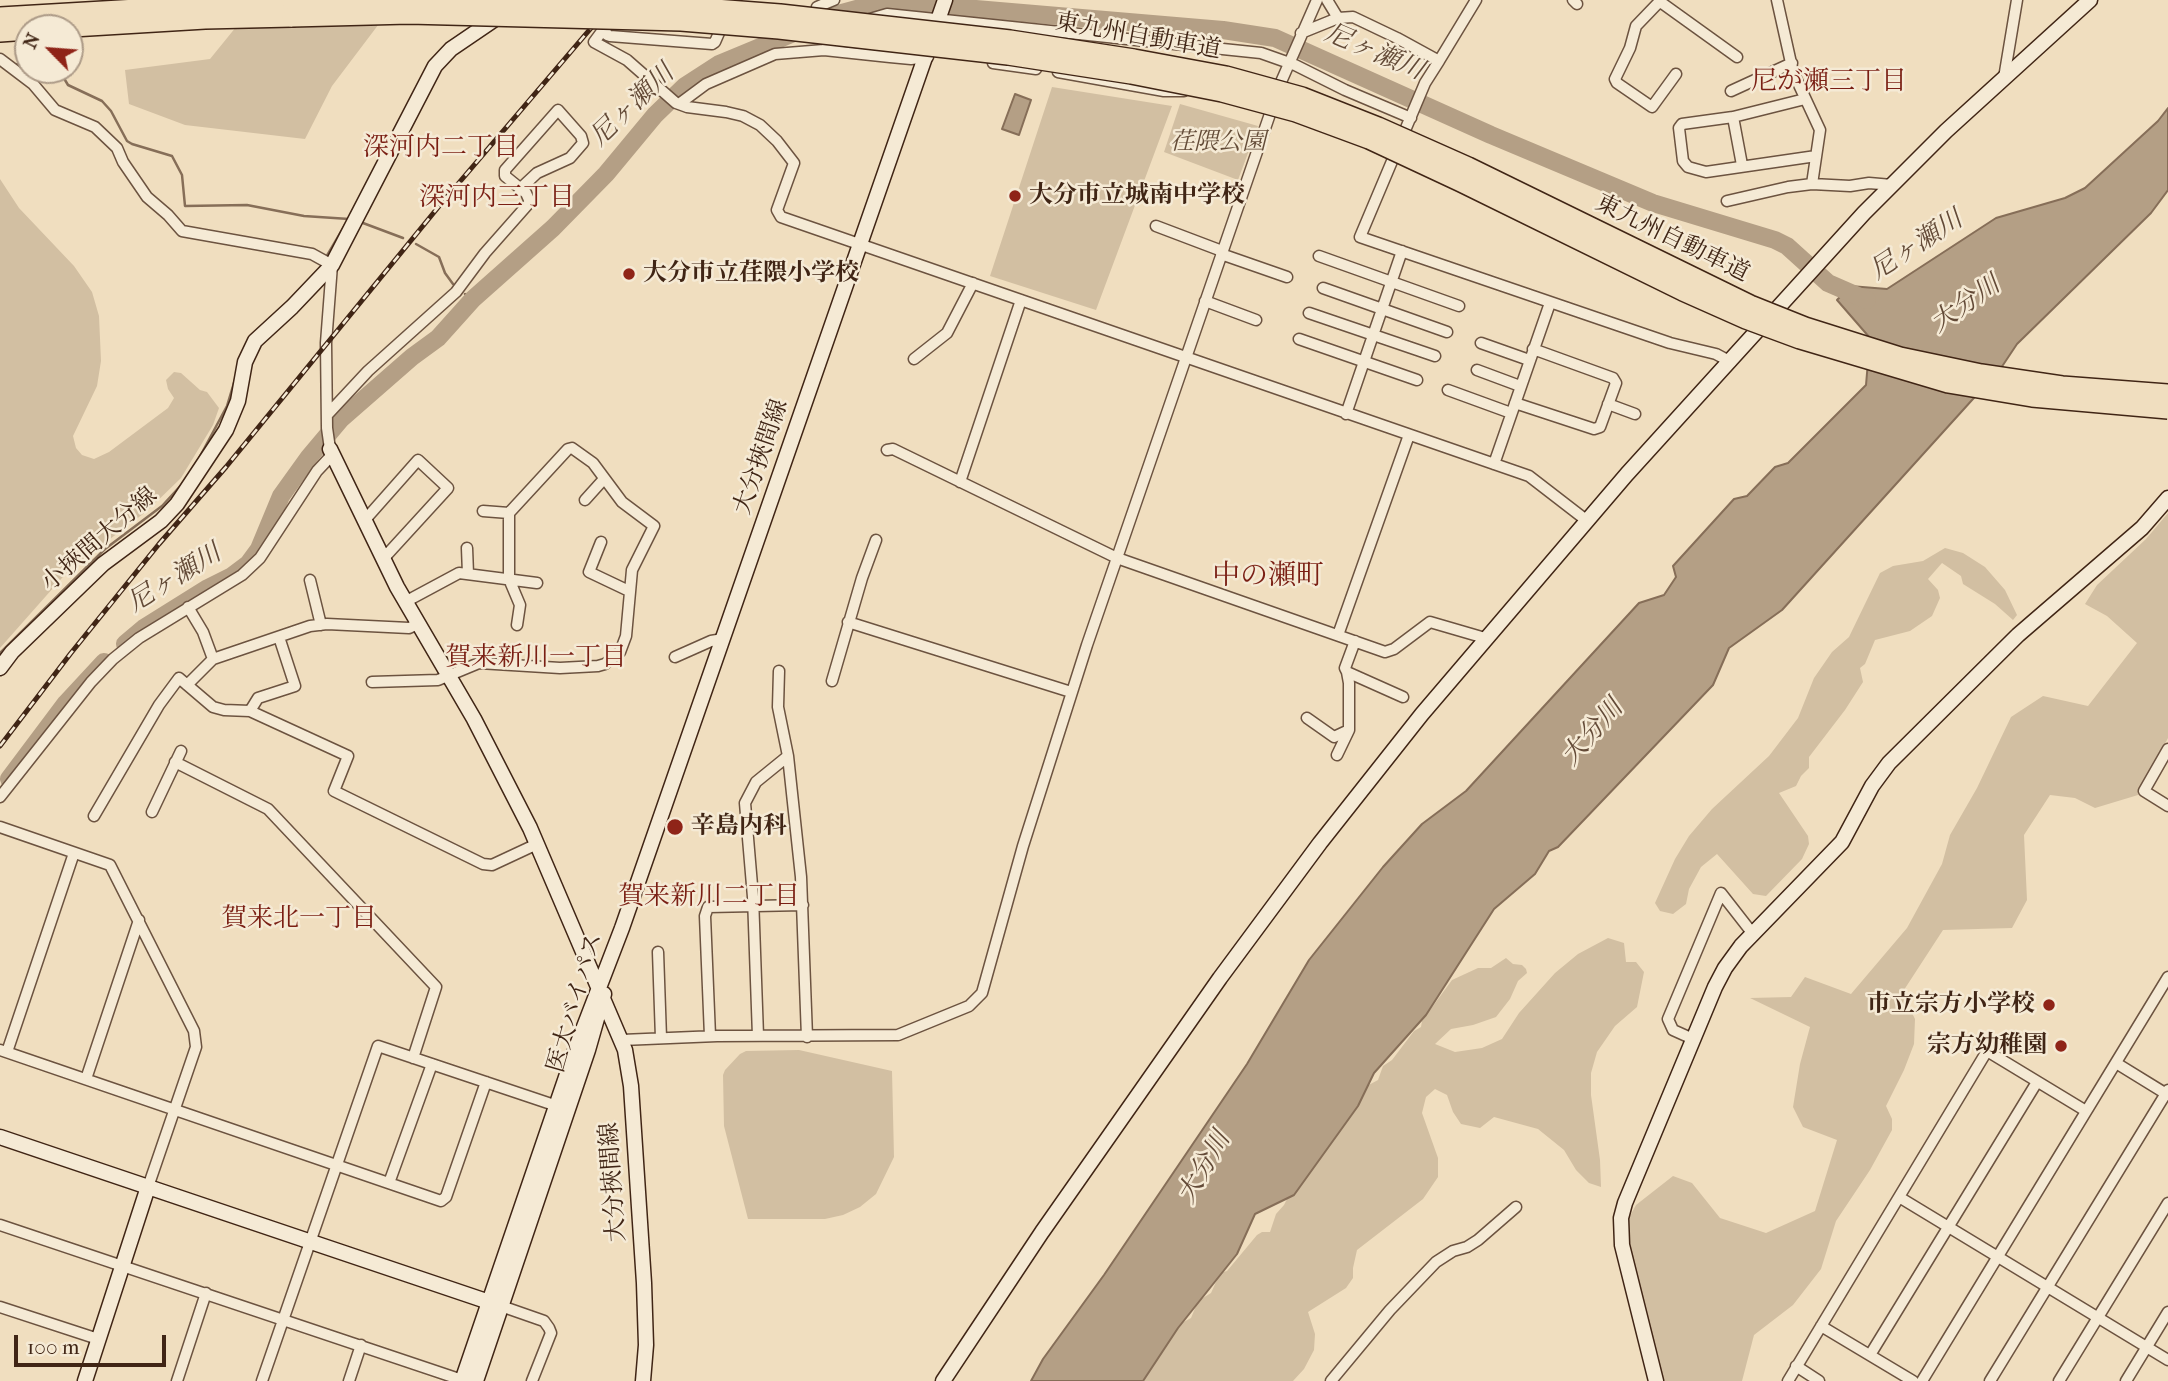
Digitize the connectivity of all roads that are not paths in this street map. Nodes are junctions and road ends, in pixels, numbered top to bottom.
1 (522, 0) edge
2 (628, 0) edge
3 (736, 0) edge
4 (834, 0) edge
5 (945, 0) edge
6 (1317, 0) edge
7 (1327, 0) edge
8 (1476, 0) edge
9 (1777, 0) edge
10 (2090, 0) edge
11 (1660, 1) edge
12 (2015, 1) edge
13 (817, 7) dead end
14 (292, 8) edge
15 (0, 17) edge
16 (120, 17) junction
17 (938, 18) junction
18 (1339, 18) junction
19 (84, 23) edge
20 (604, 27) junction
21 (1301, 33) junction
22 (1195, 46) junction
23 (824, 50) junction
24 (1737, 57) dead end
25 (923, 58) junction
26 (0, 59) edge
27 (1439, 61) junction
28 (1289, 63) junction
29 (1792, 64) junction
30 (1676, 75) dead end
31 (2004, 78) junction
32 (1731, 91) dead end
33 (1805, 100) junction
34 (679, 104) junction
35 (1732, 117) junction
36 (1411, 118) junction
37 (1816, 156) junction
38 (1742, 165) junction
39 (1812, 184) junction
40 (1892, 185) junction
41 (521, 188) junction
42 (1727, 201) dead end
43 (1156, 226) dead end
44 (859, 243) junction
45 (1402, 251) junction
46 (1222, 252) junction
47 (1319, 256) dead end
48 (332, 265) junction
49 (1287, 276) dead end
50 (1391, 282) junction
51 (973, 283) junction
52 (1323, 288) dead end
53 (1021, 300) junction
54 (1205, 301) junction
55 (1550, 303) junction
56 (1459, 306) dead end
57 (1382, 309) junction
58 (1309, 313) dead end
59 (1256, 320) dead end
60 (1447, 332) dead end
61 (1373, 335) junction
62 (1299, 339) dead end
63 (1481, 343) dead end
64 (1531, 355) junction
65 (1436, 356) dead end
66 (1186, 357) junction
67 (914, 359) dead end
68 (1364, 362) junction
69 (1731, 362) junction
70 (1477, 370) dead end
71 (1417, 380) dead end
72 (1520, 386) junction
73 (1448, 390) dead end
74 (2168, 394) edge
75 (1608, 404) junction
76 (1513, 408) junction
77 (2168, 409) edge
78 (1346, 414) junction
79 (1635, 414) dead end
80 (327, 417) junction
81 (1409, 435) junction
82 (887, 450) dead end
83 (331, 452) junction
84 (1494, 464) junction
85 (603, 480) junction
86 (960, 481) junction
87 (2168, 498) edge
88 (585, 500) dead end
89 (483, 511) dead end
90 (509, 513) junction
91 (1586, 520) junction
92 (364, 521) junction
93 (876, 540) dead end
94 (601, 542) dead end
95 (467, 548) dead end
96 (1117, 558) junction
97 (383, 559) junction
98 (468, 574) junction
99 (509, 579) junction
100 (310, 580) dead end
101 (537, 583) dead end
102 (629, 591) junction
103 (405, 602) junction
104 (188, 607) junction
105 (848, 622) junction
106 (418, 624) junction
107 (321, 625) junction
108 (517, 625) dead end
109 (1338, 635) junction
110 (279, 637) junction
111 (1485, 638) junction
112 (723, 639) junction
113 (1355, 641) junction
114 (675, 657) dead end
115 (213, 659) junction
116 (0, 668) edge
117 (779, 671) dead end
118 (1347, 672) junction
119 (449, 676) junction
120 (832, 681) dead end
121 (372, 682) dead end
122 (187, 685) junction
123 (1071, 692) junction
124 (1403, 697) dead end
125 (250, 711) junction
126 (1307, 718) dead end
127 (1349, 730) junction
128 (2168, 749) edge
129 (181, 751) dead end
130 (1337, 755) dead end
131 (788, 756) junction
132 (174, 762) junction
133 (0, 797) edge
134 (2168, 806) edge
135 (152, 812) dead end
136 (94, 816) dead end
137 (0, 827) edge
138 (537, 844) junction
139 (74, 853) junction
140 (803, 905) junction
141 (753, 906) junction
142 (139, 920) junction
143 (622, 928) joint
144 (1753, 934) junction
145 (658, 951) dead end
146 (2168, 977) edge
147 (601, 992) junction
148 (710, 1036) junction
149 (758, 1036) junction
150 (807, 1037) junction
151 (661, 1038) junction
152 (1693, 1039) junction
153 (622, 1040) junction
154 (4, 1051) edge
155 (413, 1058) junction
156 (2116, 1063) junction
157 (432, 1064) junction
158 (86, 1079) junction
159 (486, 1082) junction
160 (2038, 1082) junction
161 (2167, 1093) edge
162 (561, 1108) junction
163 (175, 1110) junction
164 (2087, 1111) junction
165 (0, 1138) edge
166 (337, 1165) junction
167 (390, 1183) junction
168 (148, 1187) junction
169 (1899, 1197) junction
170 (2168, 1203) edge
171 (1516, 1207) dead end
172 (0, 1225) edge
173 (1948, 1227) junction
174 (310, 1242) junction
175 (1998, 1257) junction
176 (122, 1265) junction
177 (2048, 1287) junction
178 (206, 1293) junction
179 (495, 1304) junction
180 (0, 1307) edge
181 (2168, 1312) edge
182 (2098, 1317) junction
183 (283, 1318) junction
184 (1821, 1326) junction
185 (98, 1339) junction
186 (361, 1345) junction
187 (2147, 1347) junction
188 (1870, 1355) junction
189 (2168, 1360) edge
190 (1796, 1366) junction
191 (85, 1381) edge
192 (177, 1381) edge
193 (262, 1381) edge
194 (349, 1381) edge
195 (466, 1381) edge
196 (532, 1381) edge
197 (643, 1381) edge
198 (943, 1381) edge
199 (1331, 1381) edge
200 (1656, 1381) edge
201 (1788, 1381) edge
202 (1819, 1381) edge
203 (1913, 1381) edge
204 (1922, 1381) edge
205 (1990, 1381) edge
206 (2059, 1381) edge
207 (2126, 1381) edge

1 - 48 street, 小挾間大分線
2 - 20 street
3 - 20 street
4 - 13 street
5 - 17 street, 大分挾間線
6 - 21 street
7 - 18 street
8 - 27 street
9 - 29 street
10 - 31 street
11 - 24 street
11 - 30 street
12 - 31 street
14 - 16 highway, 東九州自動車道
14 - 74 highway, 東九州自動車道, bridge
14 - 77 highway, 東九州自動車道, bridge
15 - 16 highway, 東九州自動車道
16 - 19 highway, 東九州自動車道
17 - 22 street
17 - 23 street
17 - 25 street, 大分挾間線
18 - 21 street
18 - 27 street
20 - 34 street
21 - 28 street
22 - 25 street
22 - 28 street
23 - 25 street
23 - 34 street
25 - 44 street, 大分挾間線
26 - 48 street
27 - 36 street
28 - 36 street
28 - 46 street
29 - 32 street
29 - 33 street
31 - 40 street
33 - 35 street
33 - 37 street
34 - 44 street
35 - 38 street
35 - 38 street
36 - 45 street
37 - 38 street
37 - 39 street
39 - 40 street
39 - 42 street
40 - 69 street
41 - 41 street
41 - 80 street
43 - 46 street
44 - 51 street
44 - 112 street, 大分挾間線
45 - 50 street
45 - 55 street
46 - 49 street
46 - 54 street
47 - 50 street
48 - 80 street
48 - 116 street, 小挾間大分線
50 - 56 street
50 - 57 street
51 - 53 street
51 - 67 street
52 - 57 street
53 - 66 street
53 - 86 street
54 - 59 street
54 - 66 street
55 - 64 street
55 - 69 street
57 - 60 street
57 - 61 street
58 - 61 street
61 - 65 street
61 - 68 street
62 - 68 street
63 - 64 street
64 - 72 street
64 - 75 street
66 - 78 street
66 - 96 street
68 - 71 street
68 - 78 street
69 - 91 street
70 - 72 street
72 - 76 street
73 - 76 street
75 - 76 street
75 - 79 street
76 - 84 street
78 - 81 street
80 - 83 street
81 - 84 street
81 - 109 street
82 - 86 street
83 - 92 street, 大分挾間線
83 - 104 street
84 - 91 street
85 - 88 street
85 - 90 street
85 - 102 street
86 - 96 street
87 - 144 street
89 - 90 street
90 - 99 street
91 - 111 street
92 - 97 street, 大分挾間線
92 - 97 street
93 - 105 street
94 - 102 street
95 - 98 street
96 - 109 street
96 - 123 street
97 - 103 street, 大分挾間線
98 - 99 street
98 - 103 street
99 - 101 street
99 - 108 street
100 - 107 street
102 - 119 street
103 - 106 street, 大分挾間線
104 - 115 street
104 - 133 street
105 - 120 street
105 - 123 street
106 - 107 street
106 - 119 street, 大分挾間線
107 - 110 street
109 - 113 street
110 - 115 street
110 - 125 street
111 - 113 street
111 - 198 street
112 - 114 street
112 - 143 street, 大分挾間線
113 - 118 street
115 - 122 street
117 - 131 street
118 - 124 street
118 - 127 street
119 - 121 street
119 - 138 street, 大分挾間線
122 - 125 street
122 - 136 street
123 - 150 street
125 - 138 street
126 - 127 street
127 - 130 street
128 - 134 street
129 - 132 street
131 - 140 street
131 - 141 street
132 - 135 street
132 - 155 street
137 - 139 street
138 - 147 street, 大分挾間線
139 - 142 street
139 - 154 street
140 - 141 street
140 - 150 street
141 - 148 street
141 - 149 street
142 - 158 street
142 - 163 street
143 - 147 street, 医大バイパス
144 - 152 street
144 - 152 street
145 - 151 street
146 - 156 street
147 - 153 street, 大分挾間線
147 - 162 street, 医大バイパス
148 - 149 street
148 - 151 street
149 - 150 street
151 - 153 street
152 - 200 street
153 - 197 street, 大分挾間線
154 - 158 street
155 - 157 street
155 - 166 street
156 - 161 street
156 - 164 street
157 - 159 street
157 - 167 street
158 - 163 street
159 - 162 street
159 - 167 street
160 - 164 street
160 - 169 street
160 - 173 street
161 - 177 street
162 - 179 street, 医大バイパス
163 - 166 street
163 - 168 street
164 - 175 street
165 - 168 street
166 - 167 street
166 - 174 street
168 - 174 street
168 - 176 street
169 - 173 street
169 - 184 street
170 - 182 street
171 - 199 street
172 - 176 street
173 - 175 street
173 - 188 street
174 - 179 street
174 - 183 street
175 - 177 street
175 - 204 street
176 - 178 street
176 - 185 street
177 - 182 street
177 - 205 street
178 - 183 street
178 - 192 street
179 - 195 street, 医大バイパス
179 - 196 street
180 - 185 street
181 - 187 street
182 - 187 street
182 - 206 street
183 - 186 street
183 - 193 street
184 - 188 street
184 - 190 street
185 - 191 street
186 - 194 street
186 - 195 street
187 - 189 street
187 - 207 street
188 - 203 street
190 - 201 street
190 - 202 street

